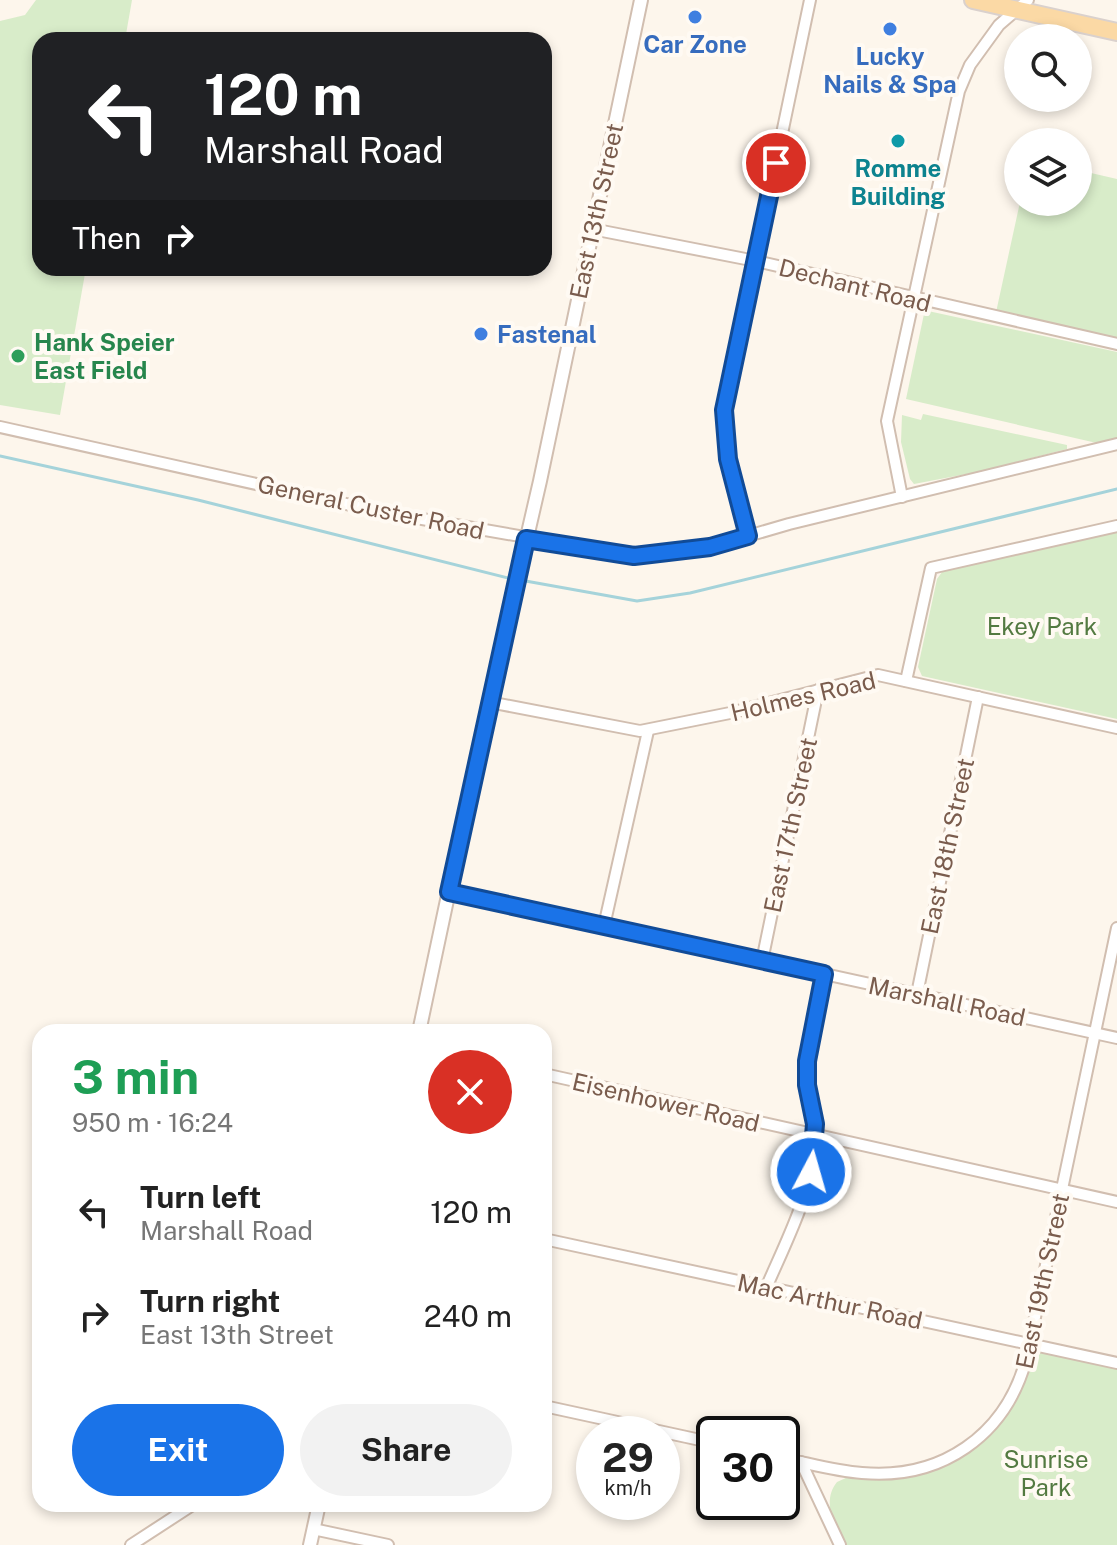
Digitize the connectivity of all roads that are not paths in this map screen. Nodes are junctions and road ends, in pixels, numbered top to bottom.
1 (641, 0) edge
2 (810, 0) edge
3 (973, 0) edge
4 (1023, 5) edge
5 (1117, 32) edge
6 (592, 229) junction
7 (756, 261) junction
8 (914, 296) junction
9 (1117, 344) edge
10 (0, 427) edge
11 (1117, 444) edge
12 (902, 497) junction
13 (1117, 526) edge
14 (748, 536) junction
15 (526, 539) junction
16 (906, 681) junction
17 (818, 690) junction
18 (978, 697) junction
19 (489, 702) junction
20 (1117, 728) edge
21 (648, 731) junction
22 (449, 892) junction
23 (604, 926) junction
24 (1117, 928) edge
25 (762, 961) junction
26 (824, 974) junction
27 (917, 994) junction
28 (421, 1024) edge
29 (1095, 1033) junction
30 (1117, 1038) edge
31 (552, 1076) edge
32 (816, 1136) junction
33 (1062, 1190) junction
34 (1117, 1202) edge
35 (552, 1241) edge
36 (766, 1288) junction
37 (1029, 1344) junction
38 (1117, 1363) edge
39 (552, 1408) edge
40 (696, 1439) edge
41 (801, 1462) joint
42 (182, 1512) edge
43 (314, 1512) edge
44 (313, 1529) junction
45 (131, 1545) edge
46 (310, 1545) edge
47 (388, 1545) edge
48 (840, 1545) edge

1 - 6 street, East 13th Street
2 - 7 street
3 - 4 main road
4 - 5 main road
4 - 8 street
6 - 7 street, Dechant Road
6 - 15 street, East 13th Street
7 - 8 street, Dechant Road
7 - 14 street
8 - 9 street, Dechant Road
8 - 12 street
10 - 15 street, General Custer Road
11 - 12 street, General Custer Road
12 - 14 street, General Custer Road
13 - 16 street
14 - 15 street, General Custer Road
15 - 19 street, East 13th Street
16 - 17 street, Holmes Road
16 - 18 street, Holmes Road
17 - 21 street, Holmes Road
17 - 25 street, East 17th Street
18 - 20 street, Holmes Road
18 - 27 street, East 18th Street
19 - 21 street, Holmes Road
19 - 22 street, East 13th Street
21 - 23 street
22 - 23 street, Marshall Road
22 - 28 street, East 13th Street
23 - 25 street, Marshall Road
24 - 29 street, East 19th Street
25 - 26 street, Marshall Road
26 - 27 street, Marshall Road
26 - 32 street
27 - 29 street, Marshall Road
29 - 30 street, Marshall Road
29 - 33 street, East 19th Street
31 - 32 street, Eisenhower Road
32 - 33 street, Eisenhower Road
32 - 36 street
33 - 34 street, Eisenhower Road
33 - 37 street, East 19th Street
35 - 36 street, Mac Arthur Road
36 - 37 street, Mac Arthur Road
37 - 38 street, Mac Arthur Road
37 - 41 street, East 19th Street
39 - 40 street
41 - 48 street
42 - 45 street
43 - 44 street
44 - 46 street
44 - 47 street

